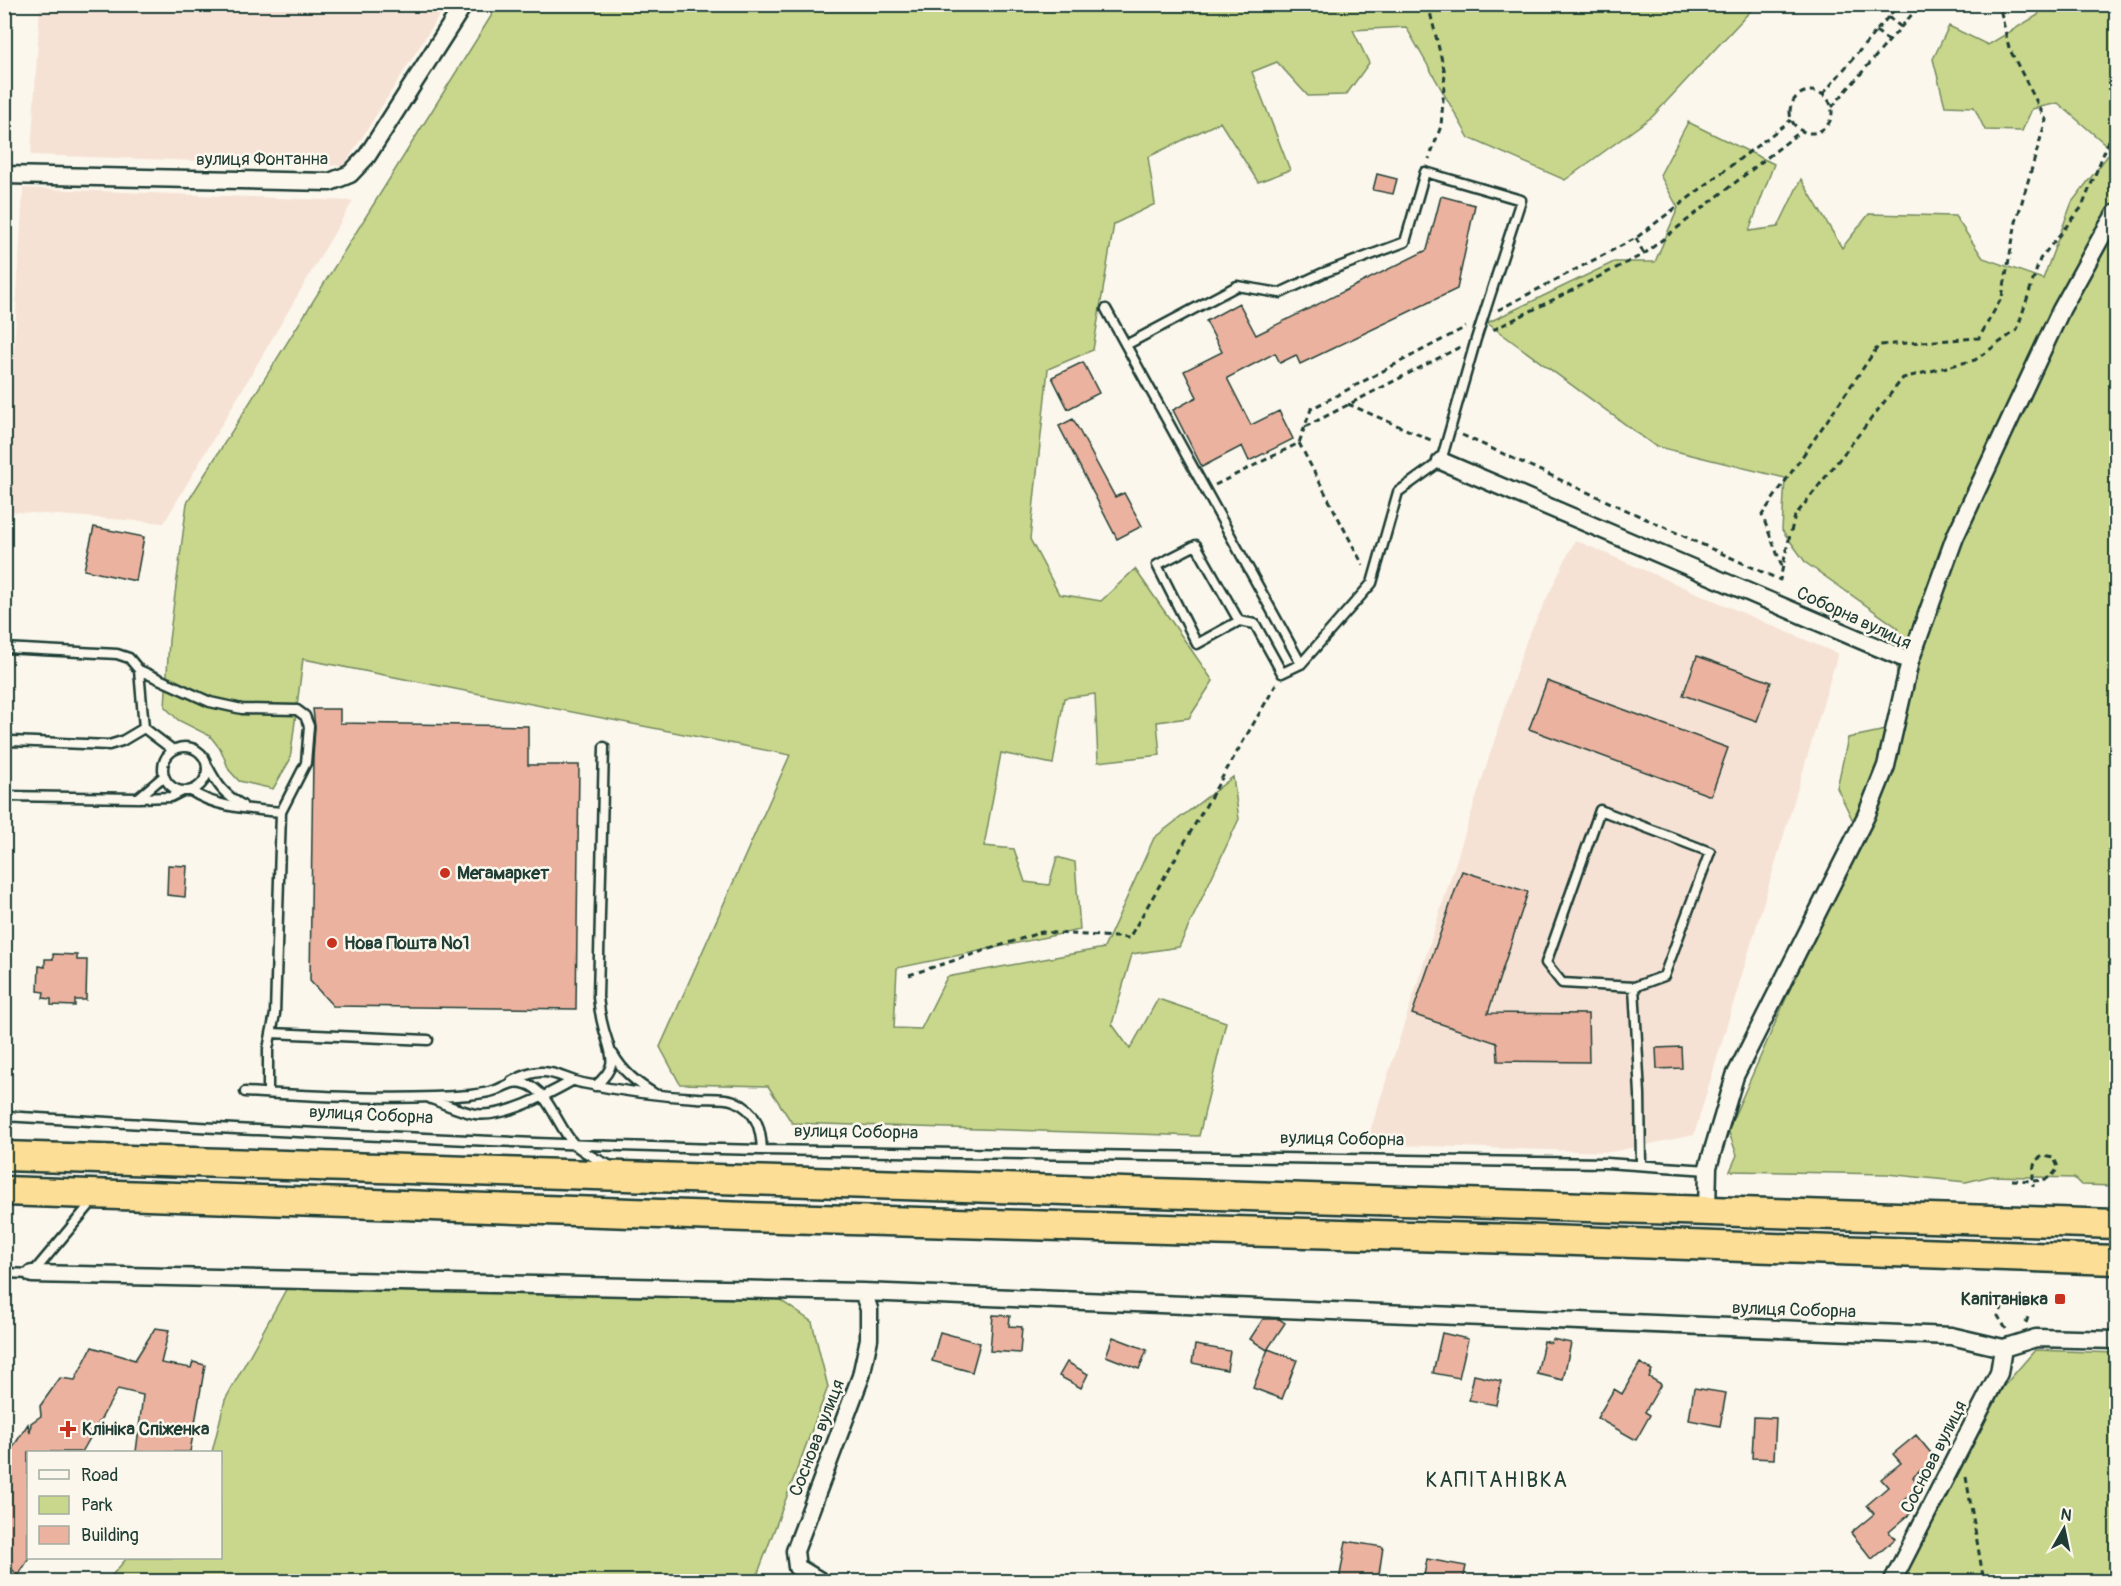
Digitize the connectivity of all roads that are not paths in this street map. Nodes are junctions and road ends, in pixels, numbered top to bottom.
1 (464, 4) edge
2 (4, 175) edge
3 (2116, 213) edge
4 (1106, 309) dead end
5 (1126, 345) junction
6 (1443, 454) junction
7 (1239, 621) junction
8 (4, 648) edge
9 (1910, 661) junction
10 (1301, 664) junction
11 (139, 670) junction
12 (144, 728) junction
13 (4, 744) edge
14 (604, 747) dead end
15 (173, 750) junction
16 (208, 767) junction
17 (164, 776) junction
18 (187, 791) junction
19 (4, 796) edge
20 (138, 798) junction
21 (248, 808) junction
22 (281, 812) junction
23 (1634, 987) junction
24 (271, 1033) junction
25 (428, 1040) dead end
26 (611, 1052) junction
27 (572, 1081) junction
28 (511, 1082) junction
29 (595, 1086) junction
30 (245, 1092) dead end
31 (268, 1093) junction
32 (658, 1095) junction
33 (544, 1097) junction
34 (427, 1098) junction
35 (4, 1116) edge
36 (574, 1144) junction
37 (762, 1150) junction
38 (4, 1156) edge
39 (1641, 1166) junction
40 (1708, 1170) junction
41 (637, 1177) junction
42 (4, 1191) edge
43 (100, 1193) junction
44 (1707, 1211) junction
45 (2116, 1224) edge
46 (2116, 1260) edge
47 (4, 1273) edge
48 (32, 1274) junction
49 (863, 1292) junction
50 (2116, 1340) edge
51 (2003, 1348) junction
52 (822, 1581) edge
53 (1892, 1581) edge

1 - 2 street, вулиця Фонтанна
3 - 9 street
4 - 5 lane
5 - 6 lane
5 - 10 lane
6 - 9 street, Соборна вулиця
6 - 10 lane
7 - 7 lane
7 - 10 lane
8 - 11 lane
9 - 40 street, Соборна вулиця
11 - 12 lane
11 - 22 lane
12 - 13 lane
12 - 15 lane
14 - 26 lane
15 - 16 lane
15 - 17 lane
16 - 18 lane
16 - 21 lane
17 - 18 lane
17 - 20 lane
18 - 20 lane
18 - 21 lane
19 - 20 lane
21 - 22 lane
22 - 24 lane
23 - 23 lane
23 - 39 lane
24 - 25 lane
24 - 31 lane
26 - 29 lane
26 - 32 lane
27 - 28 lane
27 - 29 lane
27 - 33 lane
28 - 33 lane
28 - 34 lane
29 - 32 lane
30 - 31 lane
31 - 34 lane
32 - 37 lane
33 - 34 lane
33 - 36 lane
35 - 36 lane, вулиця Соборна
36 - 37 lane, вулиця Соборна
36 - 41 lane
37 - 39 lane, вулиця Соборна
38 - 41 highway
39 - 40 lane, вулиця Соборна
40 - 44 street, Соборна вулиця
41 - 44 highway
42 - 43 highway
43 - 46 highway
43 - 48 lane
44 - 45 highway
47 - 48 lane
48 - 49 street, вулиця Соборна
49 - 51 street, вулиця Соборна
49 - 52 street, Соснова вулиця
50 - 51 street
51 - 53 street, Соснова вулиця

